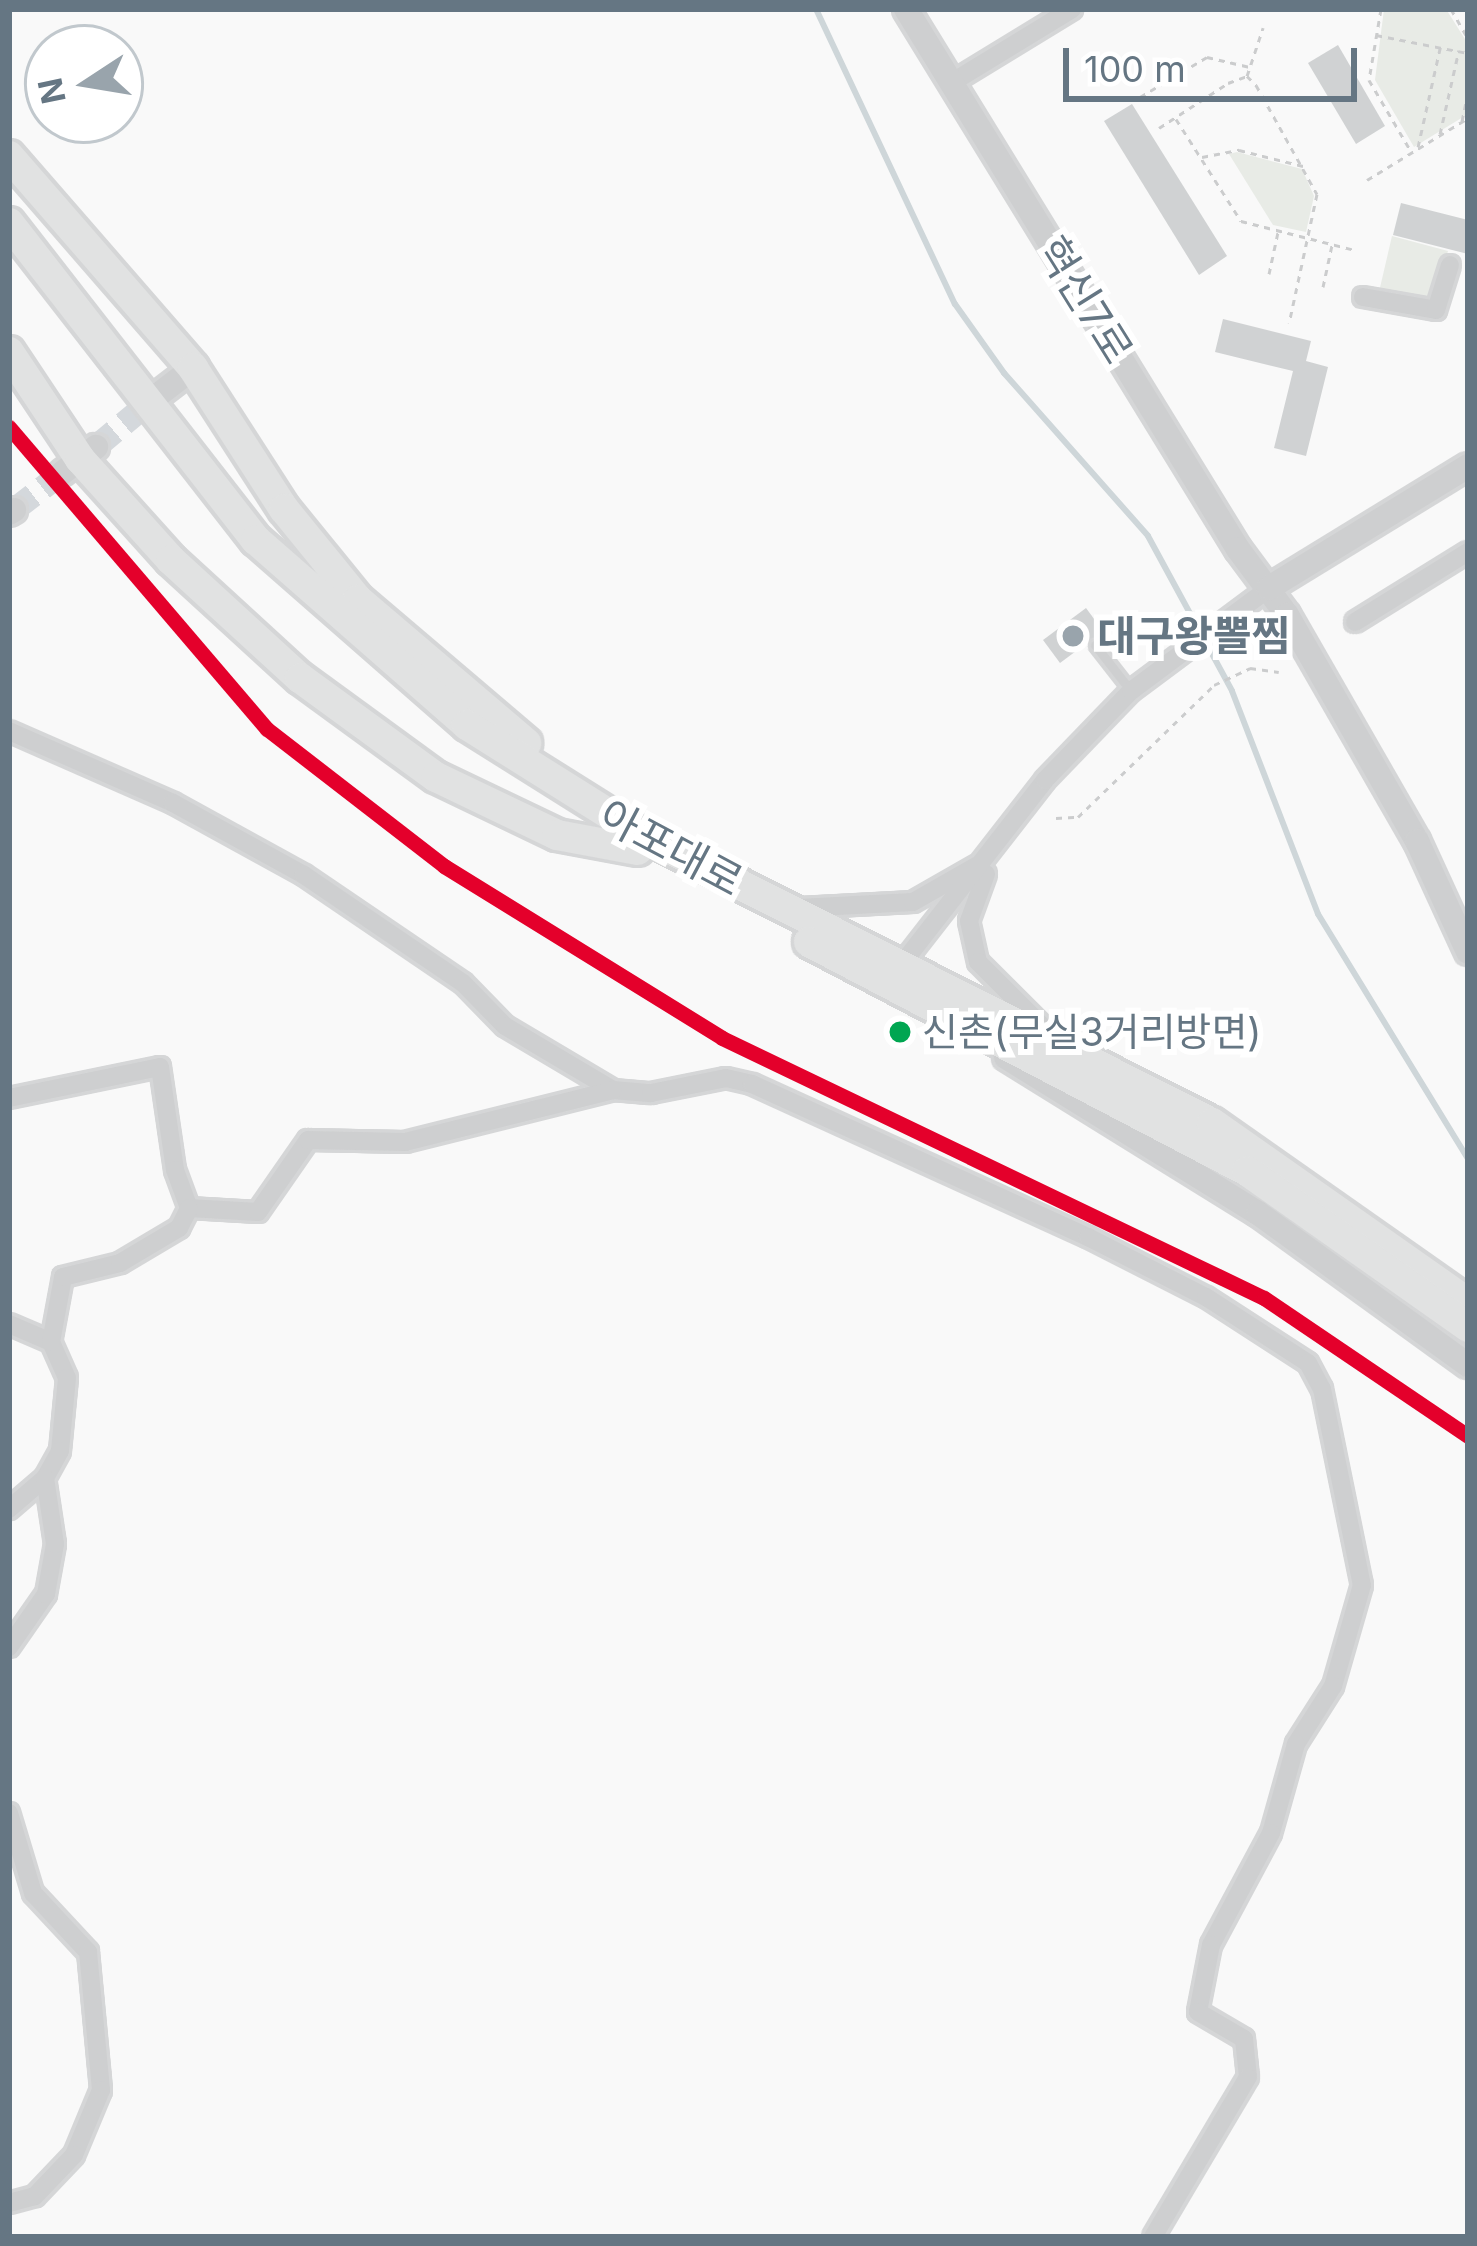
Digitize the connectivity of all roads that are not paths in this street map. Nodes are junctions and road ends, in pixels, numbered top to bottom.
1 (906, 9) edge
2 (1072, 9) edge
3 (951, 83) junction
4 (9, 156) edge
5 (9, 223) edge
6 (9, 258) edge
7 (1450, 265) dead end
8 (1363, 297) dead end
9 (9, 352) edge
10 (193, 368) junction
11 (158, 395) tunnel mouth
12 (1468, 466) edge
13 (1468, 552) edge
14 (1268, 588) junction
15 (1355, 622) dead end
16 (1095, 645) dead end
17 (1131, 691) junction
18 (9, 731) edge
19 (641, 843) junction
20 (995, 853) junction
21 (778, 904) junction
22 (1468, 952) edge
23 (893, 975) junction
24 (1069, 1048) junction
25 (613, 1090) junction
26 (9, 1097) edge
27 (1291, 1174) junction
28 (189, 1208) junction
29 (1468, 1285) edge
30 (1468, 1303) edge
31 (9, 1324) edge
32 (50, 1342) junction
33 (1463, 1349) edge
34 (45, 1478) junction
35 (9, 1509) edge
36 (9, 1646) edge
37 (9, 1813) edge
38 (9, 2203) edge
39 (1153, 2237) edge

1 - 3 street, 혁신7로
2 - 3 street
3 - 14 street, 혁신7로
4 - 10 main road
5 - 19 main road, 아포대로
6 - 19 main road, 아포대로
7 - 8 street
9 - 19 main road
10 - 11 street
10 - 19 main road
12 - 14 street
13 - 15 street
14 - 17 street
14 - 22 street, 혁신7로
16 - 17 lane
17 - 20 street
18 - 25 street
19 - 21 main road, 아포대로
19 - 23 main road, 아포대로
20 - 21 street
20 - 23 street
20 - 24 street
21 - 23 main road, 아포대로
23 - 24 main road, 아포대로
23 - 33 main road, 아포대로
24 - 27 main road, 아포대로
25 - 28 street
25 - 39 street
26 - 28 street
27 - 29 street
27 - 30 main road, 아포대로
28 - 32 street
31 - 32 street
32 - 34 street
34 - 35 street
34 - 36 street
37 - 38 street

